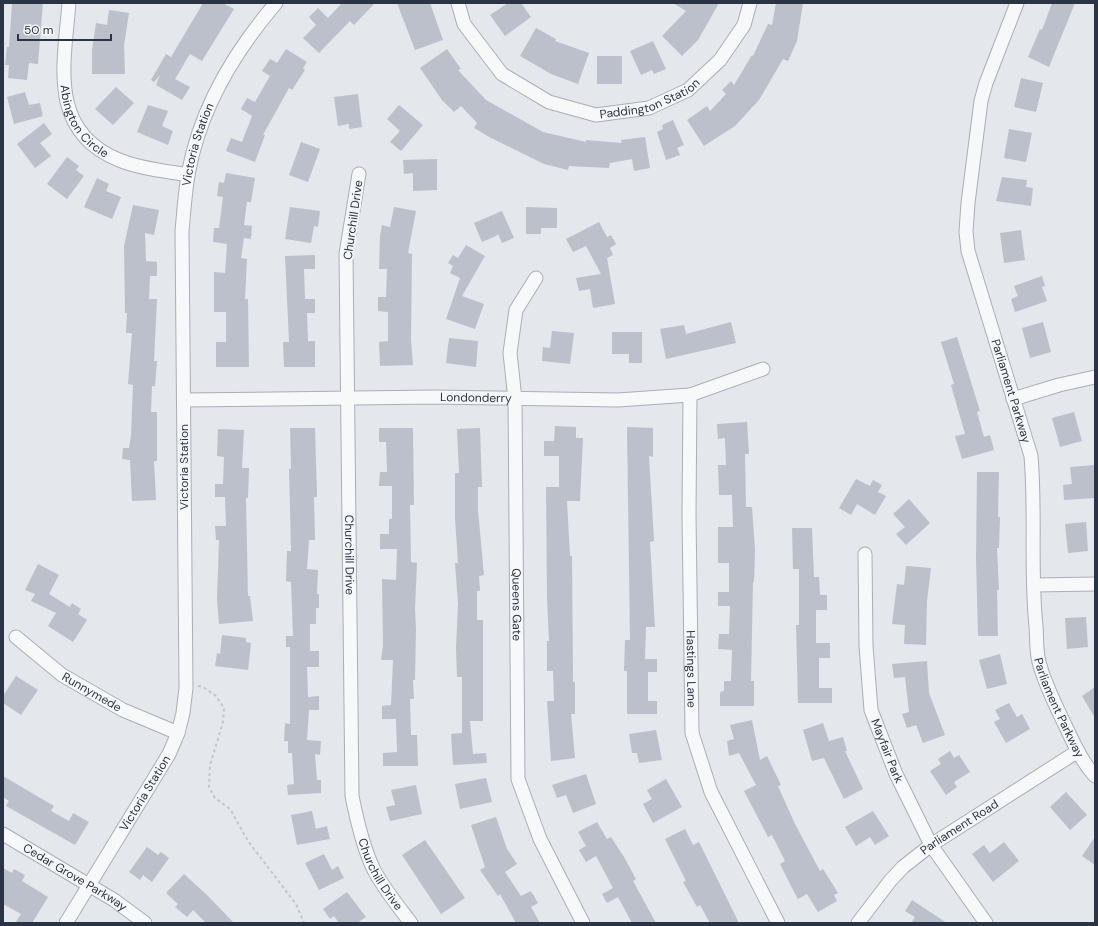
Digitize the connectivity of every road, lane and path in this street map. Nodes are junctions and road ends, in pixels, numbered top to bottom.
1 (69, 3) edge
2 (276, 3) edge
3 (458, 3) edge
4 (750, 3) edge
5 (1017, 3) edge
6 (359, 174) dead end
7 (188, 175) junction
8 (536, 278) dead end
9 (763, 369) dead end
10 (1095, 377) edge
11 (690, 395) junction
12 (515, 398) junction
13 (347, 399) junction
14 (1013, 399) junction
15 (184, 400) junction
16 (865, 554) dead end
17 (1095, 584) edge
18 (1034, 585) junction
19 (16, 637) dead end
20 (186, 684) junction
21 (178, 733) junction
22 (1078, 751) junction
23 (1095, 776) edge
24 (3, 834) edge
25 (931, 845) junction
26 (90, 886) junction
27 (66, 923) edge
28 (146, 923) edge
29 (304, 923) edge
30 (411, 923) edge
31 (583, 923) edge
32 (778, 923) edge
33 (858, 923) edge
34 (986, 923) edge

1 - 7 street, Abington Circle
2 - 7 street, Victoria Station
3 - 4 street, Paddington Station
5 - 14 street, Parliament Parkway
6 - 13 street, Churchill Drive
7 - 15 street, Victoria Station
8 - 12 street, Queens Gate
9 - 11 street, Londonderry
10 - 14 street
11 - 12 street, Londonderry
11 - 32 street, Hastings Lane
12 - 13 street, Londonderry
12 - 31 street, Queens Gate
13 - 15 street, Londonderry
13 - 30 street, Churchill Drive
14 - 18 street, Parliament Parkway
15 - 20 street, Victoria Station
16 - 25 street, Mayfair Park
17 - 18 street
18 - 22 street, Parliament Parkway
19 - 21 street, Runnymede
20 - 21 street, Victoria Station
20 - 29 path
21 - 26 street, Victoria Station
22 - 23 street, Parliament Parkway
22 - 25 street, Parliament Road
24 - 26 street, Cedar Grove Parkway
25 - 33 street, Parliament Road
25 - 34 street, Mayfair Park
26 - 27 street, Victoria Station
26 - 28 street, Cedar Grove Parkway

